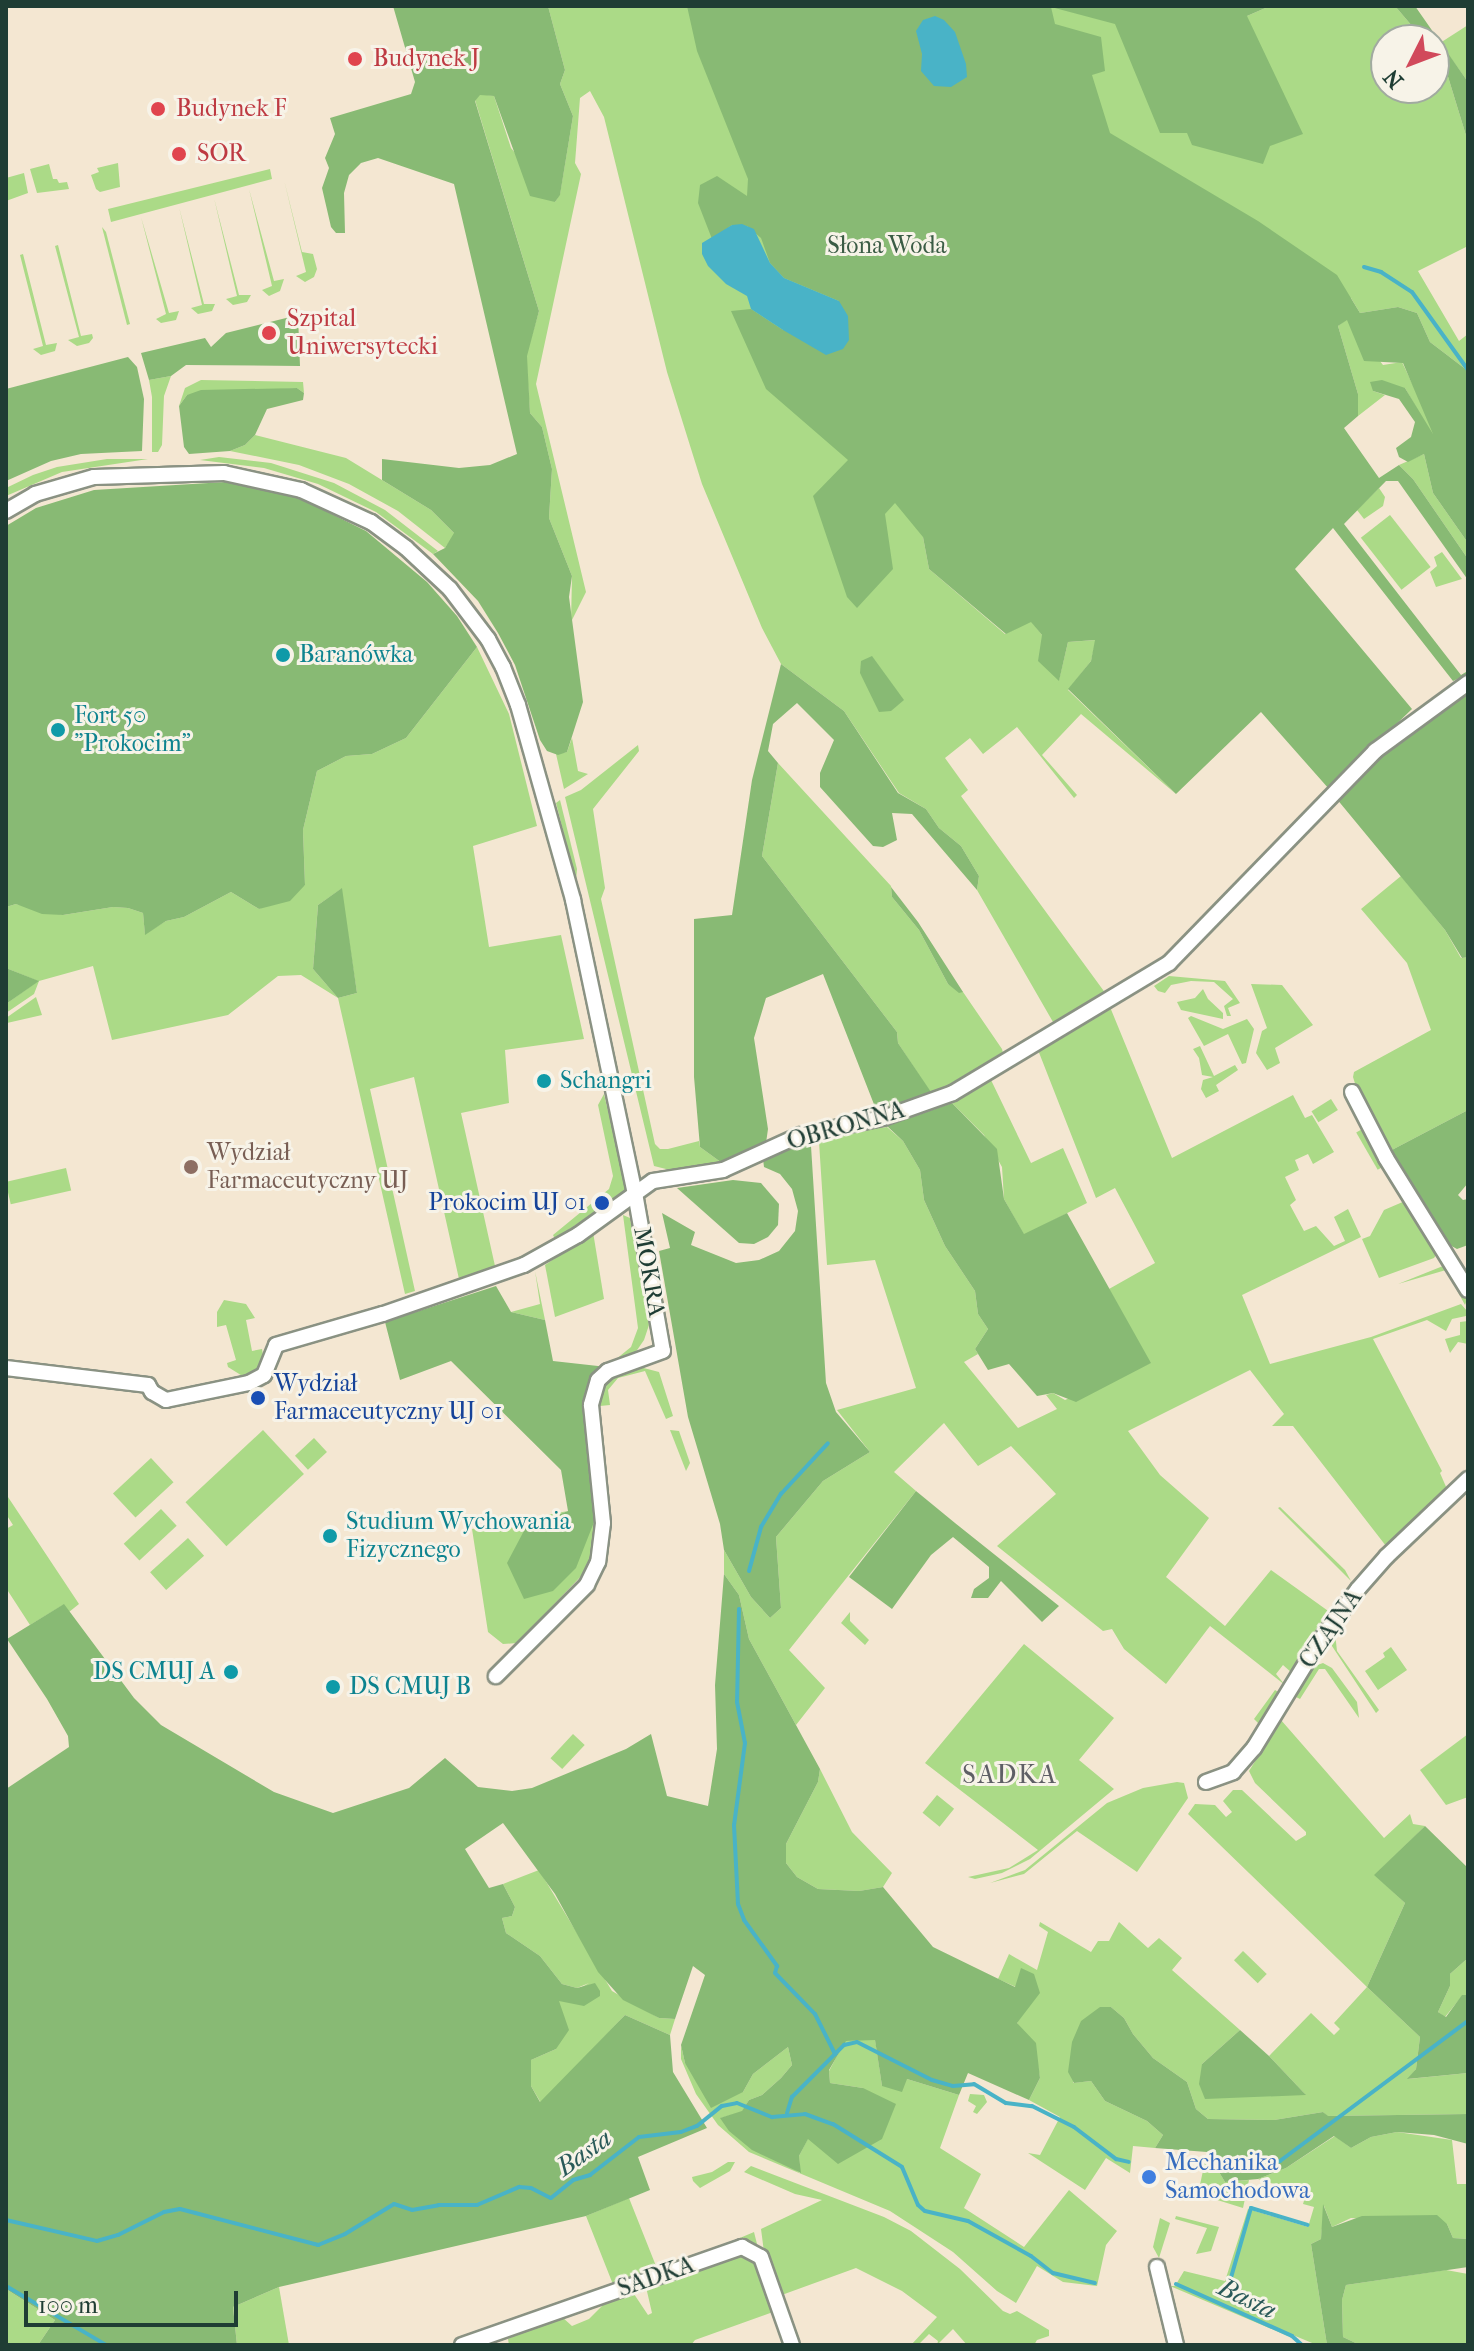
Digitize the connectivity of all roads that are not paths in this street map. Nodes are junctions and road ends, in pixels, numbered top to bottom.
1 (6, 511) edge
2 (1468, 683) edge
3 (1352, 1092) dead end
4 (635, 1193) junction
5 (1468, 1290) edge
6 (6, 1368) edge
7 (1468, 1479) edge
8 (496, 1676) dead end
9 (1206, 1782) dead end
10 (1157, 2267) dead end
11 (462, 2345) edge
12 (792, 2345) edge
13 (1176, 2345) edge

1 - 4 street, MOKRA
2 - 4 street, OBRONNA
3 - 5 street
4 - 6 street, OBRONNA
4 - 8 street, MOKRA
7 - 9 street, CZAJNA
10 - 13 street
11 - 12 street, SADKA

